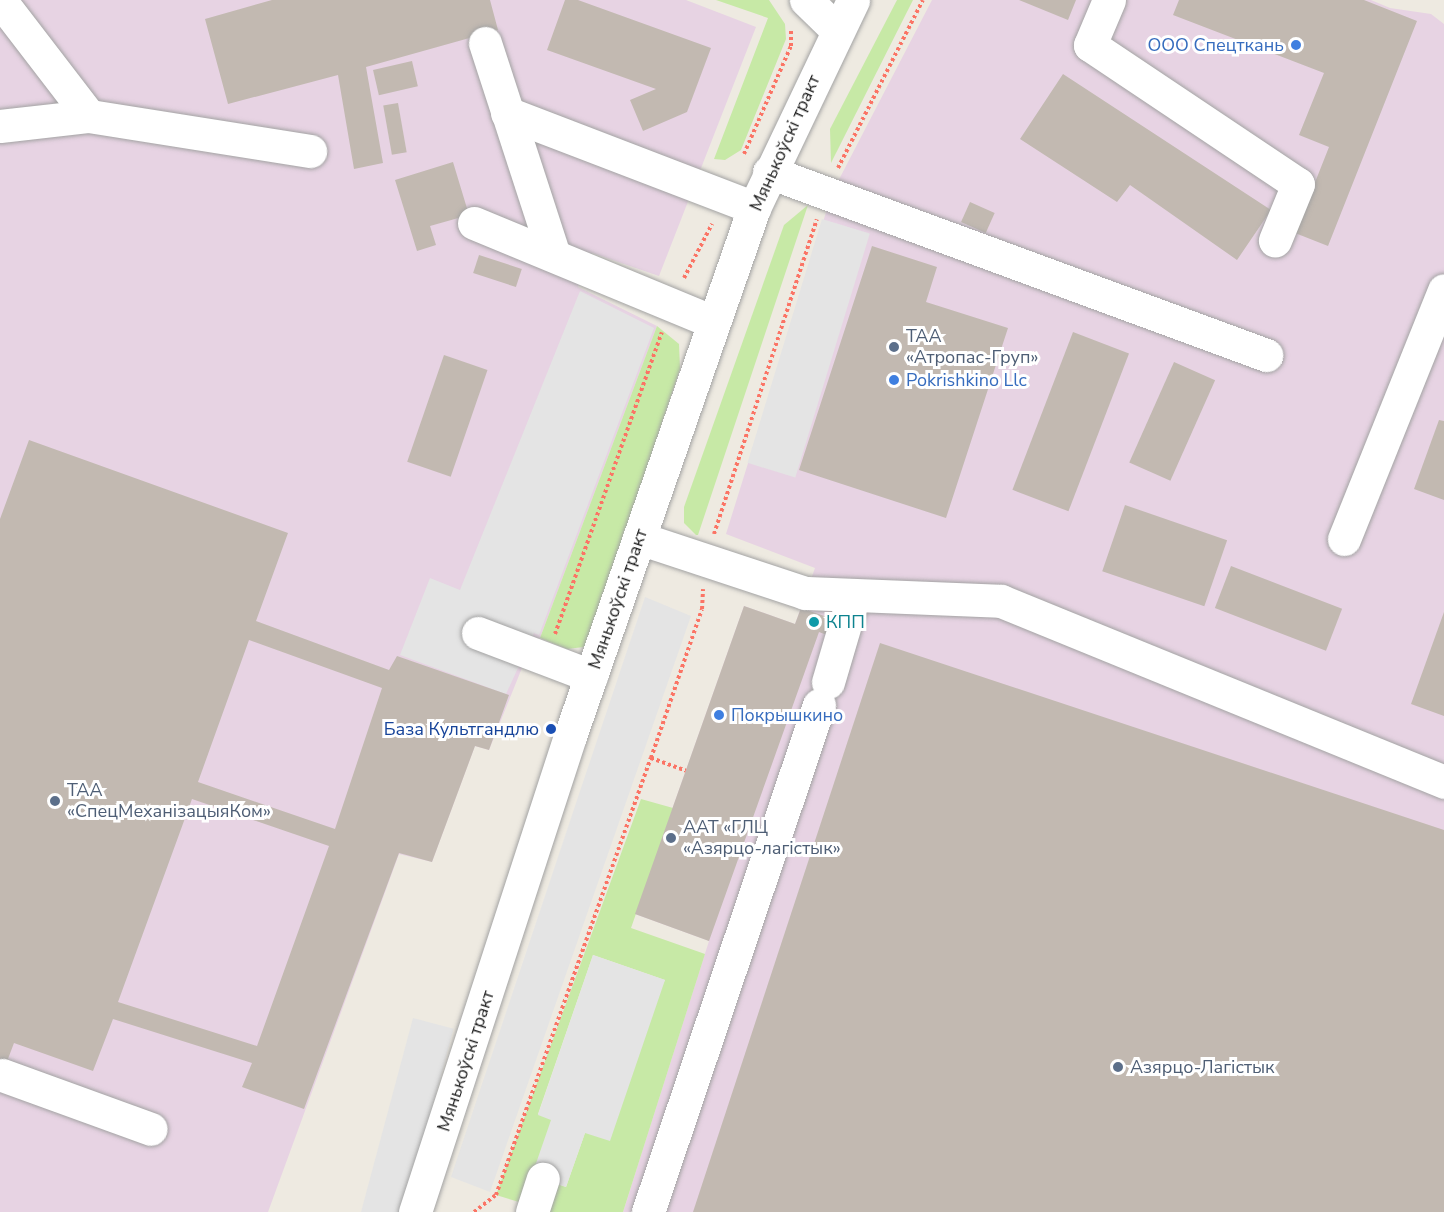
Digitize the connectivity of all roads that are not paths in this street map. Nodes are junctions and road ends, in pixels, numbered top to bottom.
1 (0, 0) edge
2 (806, 0) edge
3 (853, 0) edge
4 (1109, 0) edge
5 (837, 30) junction
6 (484, 43) dead end
7 (507, 113) junction
8 (89, 116) junction
9 (0, 126) edge
10 (310, 151) dead end
11 (769, 172) junction
12 (754, 208) junction
13 (474, 223) dead end
14 (1275, 240) dead end
15 (554, 255) junction
16 (1444, 290) edge
17 (713, 322) junction
18 (1266, 355) dead end
19 (639, 538) junction
20 (1344, 538) dead end
21 (853, 597) junction
22 (478, 633) dead end
23 (591, 676) junction
24 (1444, 782) edge
25 (2, 1075) dead end
26 (151, 1129) dead end
27 (543, 1179) dead end
28 (416, 1212) edge
29 (532, 1212) edge
30 (648, 1212) edge

1 - 8 street
2 - 5 street
3 - 5 street, Мянькоўскі тракт
4 - 14 street
5 - 11 street, Мянькоўскі тракт
6 - 7 street
7 - 12 street
7 - 15 street
8 - 9 street
8 - 10 street
11 - 12 street, Мянькоўскі тракт
11 - 18 street
12 - 17 street, Мянькоўскі тракт
13 - 15 street
15 - 17 street
16 - 20 street
17 - 19 street, Мянькоўскі тракт
19 - 21 street
19 - 23 street, Мянькоўскі тракт
21 - 24 street
21 - 30 street
22 - 23 street
23 - 28 street, Мянькоўскі тракт
25 - 26 street
27 - 29 street

